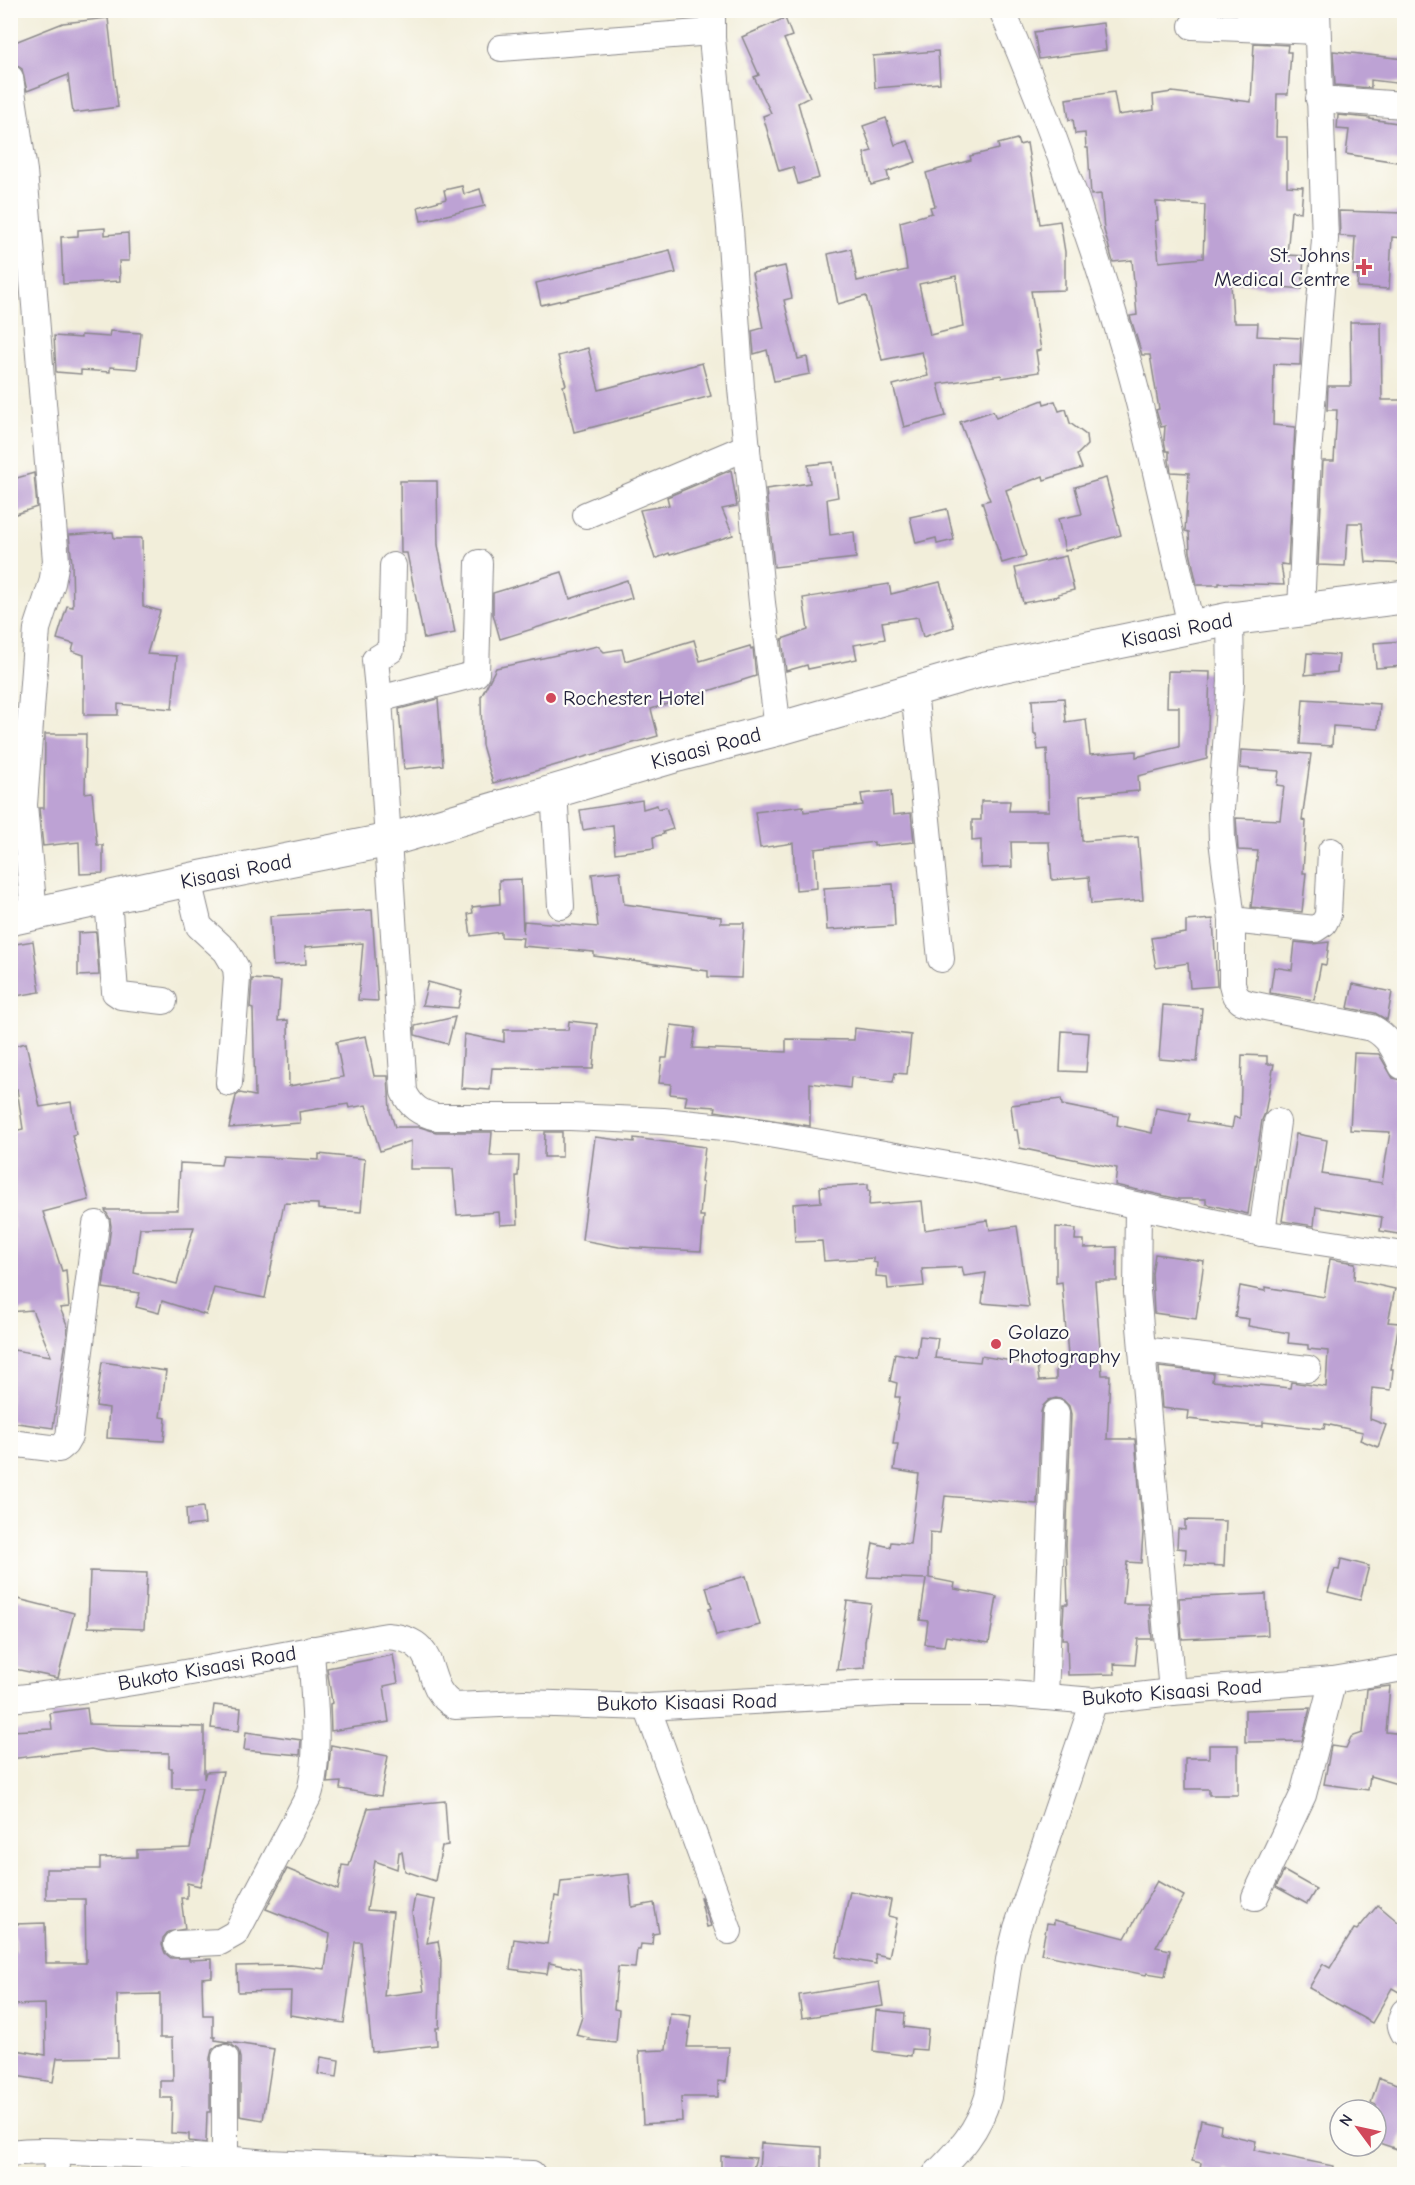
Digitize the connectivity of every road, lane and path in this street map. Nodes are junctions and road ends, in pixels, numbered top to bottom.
1 (1002, 10) edge
2 (712, 21) edge
3 (1317, 21) edge
4 (1192, 26) dead end
5 (501, 48) dead end
6 (10, 78) edge
7 (1320, 99) junction
8 (13, 105) edge
9 (1404, 105) edge
10 (747, 447) junction
11 (586, 515) dead end
12 (479, 563) dead end
13 (393, 566) dead end
14 (1404, 597) edge
15 (1300, 610) junction
16 (1230, 619) junction
17 (1191, 626) junction
18 (914, 690) junction
19 (379, 699) junction
20 (778, 729) junction
21 (554, 791) junction
22 (389, 840) junction
23 (1331, 851) dead end
24 (188, 880) junction
25 (108, 898) junction
26 (561, 906) dead end
27 (22, 916) edge
28 (1232, 921) junction
29 (941, 959) dead end
30 (164, 1001) dead end
31 (1402, 1066) dead end
32 (228, 1083) dead end
33 (1277, 1122) dead end
34 (1138, 1207) junction
35 (96, 1224) dead end
36 (1262, 1233) junction
37 (1404, 1255) edge
38 (1142, 1350) junction
39 (1308, 1369) dead end
40 (1056, 1413) dead end
41 (10, 1443) edge
42 (311, 1649) junction
43 (1404, 1668) edge
44 (1333, 1680) junction
45 (1172, 1692) junction
46 (1046, 1697) junction
47 (10, 1699) edge
48 (1094, 1701) junction
49 (647, 1707) junction
50 (1255, 1897) dead end
51 (729, 1931) dead end
52 (177, 1944) dead end
53 (1404, 2012) edge
54 (1404, 2033) edge
55 (225, 2058) dead end
56 (10, 2153) edge
57 (225, 2158) junction
58 (57, 2163) edge
59 (266, 2169) edge
60 (532, 2175) edge
61 (936, 2175) edge

1 - 17 street
2 - 5 street
2 - 10 street
3 - 4 street
3 - 7 street
6 - 8 street
7 - 9 street
7 - 15 street
8 - 27 street
10 - 11 street
10 - 20 street
12 - 19 street
13 - 19 street
14 - 15 main road, Kisaasi Road
15 - 16 main road, Kisaasi Road
16 - 17 main road, Kisaasi Road
16 - 28 street
17 - 18 main road, Kisaasi Road
18 - 20 main road, Kisaasi Road
18 - 29 street
19 - 22 street
20 - 21 main road, Kisaasi Road
21 - 22 main road, Kisaasi Road
21 - 26 street
22 - 24 main road, Kisaasi Road
22 - 34 street
23 - 28 street
24 - 25 main road, Kisaasi Road
24 - 32 street
25 - 27 main road, Kisaasi Road
25 - 30 street
28 - 31 street
33 - 36 street
34 - 36 street
34 - 38 street
35 - 41 street
36 - 37 street
38 - 39 street
38 - 45 street
40 - 46 street
42 - 47 street, Bukoto Kisaasi Road
42 - 49 street, Bukoto Kisaasi Road
42 - 52 street
43 - 44 street, Bukoto Kisaasi Road
44 - 45 street, Bukoto Kisaasi Road
44 - 50 street
45 - 48 street, Bukoto Kisaasi Road
46 - 48 street, Bukoto Kisaasi Road
46 - 49 street, Bukoto Kisaasi Road
48 - 61 street
49 - 51 street
53 - 54 street
55 - 57 street
56 - 58 street
57 - 58 street
57 - 59 street
59 - 60 street

